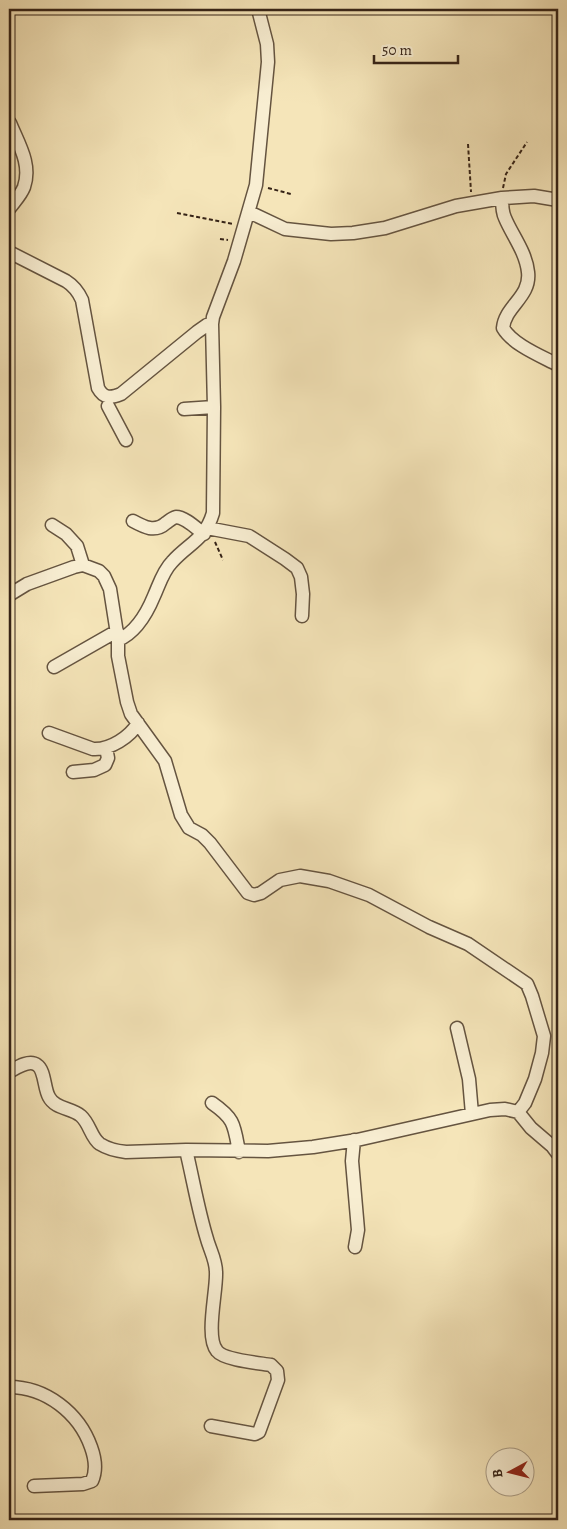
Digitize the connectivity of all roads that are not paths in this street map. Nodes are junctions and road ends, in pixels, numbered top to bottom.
1 (258, 9) edge
2 (10, 123) edge
3 (502, 198) junction
4 (558, 200) edge
5 (9, 209) edge
6 (248, 212) junction
7 (9, 252) edge
8 (212, 324) junction
9 (558, 365) edge
10 (106, 405) junction
11 (214, 407) junction
12 (184, 409) dead end
13 (126, 440) dead end
14 (133, 521) dead end
15 (52, 525) dead end
16 (208, 531) junction
17 (83, 565) junction
18 (9, 595) edge
19 (302, 616) dead end
20 (117, 635) junction
21 (54, 667) dead end
22 (138, 723) junction
23 (48, 733) dead end
24 (106, 748) junction
25 (73, 772) dead end
26 (457, 1028) dead end
27 (9, 1072) edge
28 (212, 1103) dead end
29 (518, 1112) junction
30 (472, 1114) junction
31 (354, 1140) junction
32 (186, 1150) junction
33 (239, 1152) junction
34 (558, 1154) edge
35 (355, 1247) dead end
36 (9, 1387) edge
37 (211, 1426) dead end
38 (34, 1486) dead end

1 - 6 street
2 - 5 street
3 - 4 street
3 - 6 street
3 - 9 street
6 - 8 street
7 - 10 street
8 - 10 street
8 - 11 street
10 - 13 street
11 - 12 street
11 - 16 street
14 - 16 street
15 - 17 street
16 - 19 street
16 - 20 street
17 - 18 street
17 - 20 street
20 - 21 street
20 - 22 street
22 - 24 street
22 - 29 street
23 - 24 street
24 - 25 street
26 - 30 street
27 - 32 street
28 - 33 street
29 - 30 street
29 - 34 street
30 - 31 street
31 - 33 street
31 - 35 street
32 - 33 street
32 - 37 street
36 - 38 street

